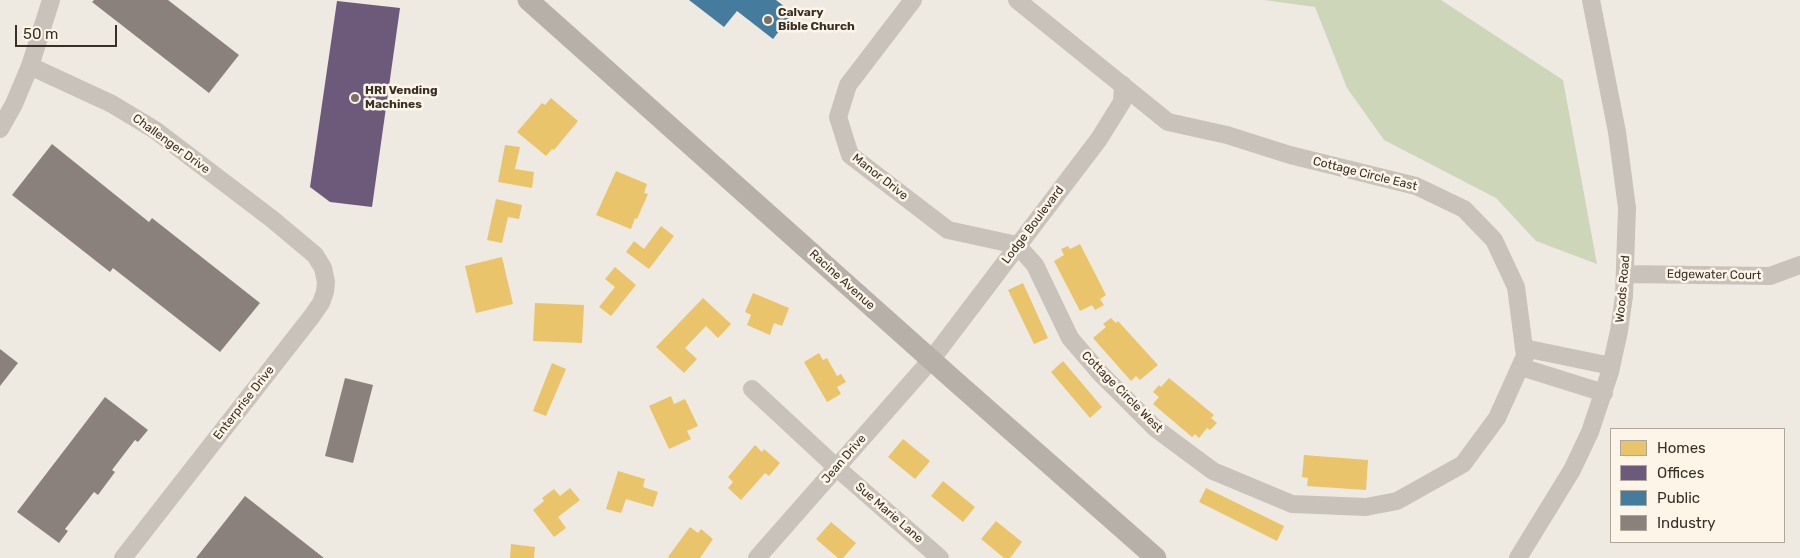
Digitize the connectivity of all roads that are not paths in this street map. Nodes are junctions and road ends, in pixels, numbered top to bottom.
1 (51, 0) edge
2 (528, 0) edge
3 (913, 0) edge
4 (1017, 0) edge
5 (1591, 0) edge
6 (30, 66) junction
7 (1123, 84) junction
8 (0, 129) edge
9 (299, 242) joint
10 (1017, 246) junction
11 (1800, 265) edge
12 (1626, 274) junction
13 (1523, 357) junction
14 (931, 360) junction
15 (1611, 366) junction
16 (752, 389) dead end
17 (1604, 393) junction
18 (837, 468) junction
19 (123, 558) edge
20 (757, 558) edge
21 (940, 558) edge
22 (1156, 558) edge
23 (1518, 558) edge

1 - 6 street
2 - 14 main road, Racine Avenue
3 - 10 street, Manor Drive
4 - 7 street
5 - 12 street, Woods Road
6 - 8 street
6 - 9 street, Challenger Drive
7 - 10 street, Lodge Boulevard
7 - 13 street, Cottage Circle East
9 - 19 street, Enterprise Drive
10 - 13 street, Cottage Circle West
10 - 14 street, Lodge Boulevard
11 - 12 street, Edgewater Court
12 - 15 street, Woods Road
13 - 15 street
13 - 17 street
14 - 18 street, Jean Drive
14 - 22 main road, Racine Avenue
15 - 17 street, Woods Road
16 - 18 street, Sue Marie Lane
17 - 23 street, Woods Road
18 - 20 street, Jean Drive
18 - 21 street, Sue Marie Lane

